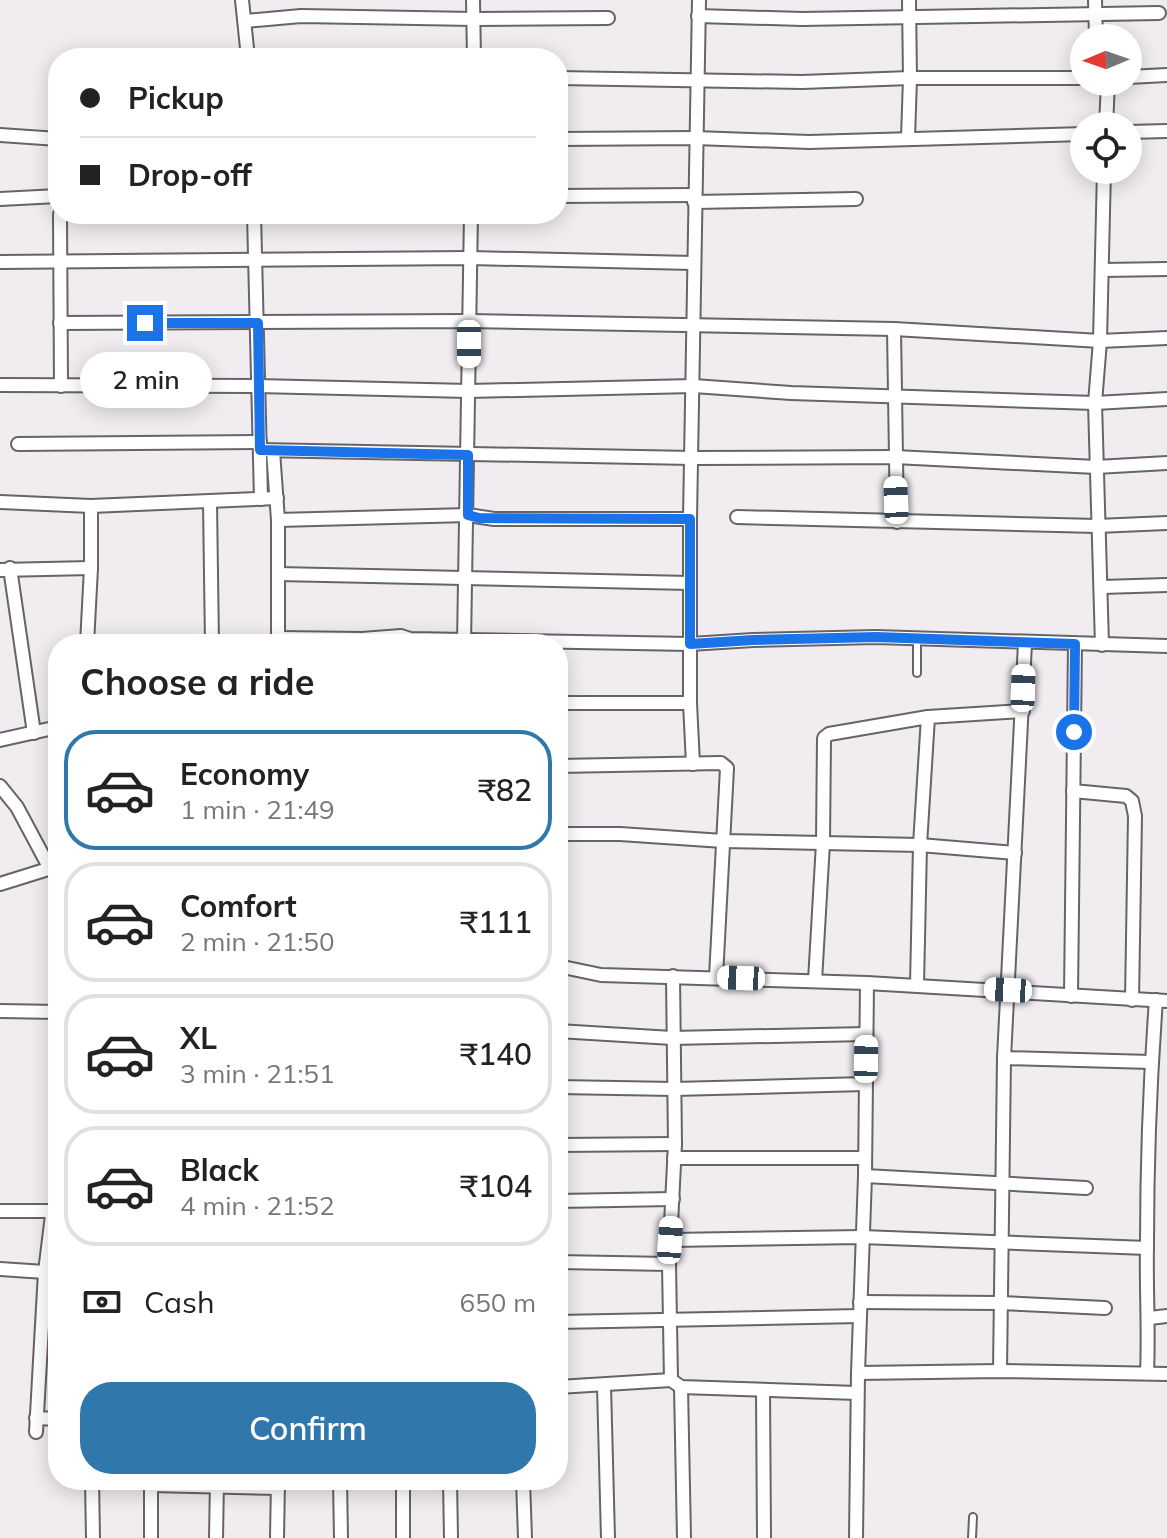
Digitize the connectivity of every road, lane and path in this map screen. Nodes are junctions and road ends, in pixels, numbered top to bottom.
1 (242, 0) edge
2 (473, 0) edge
3 (699, 0) edge
4 (909, 0) edge
5 (1095, 0) edge
6 (1159, 13) dead end
7 (698, 16) junction
8 (1096, 16) junction
9 (909, 17) junction
10 (608, 18) dead end
11 (474, 19) junction
12 (246, 21) junction
13 (1096, 24) edge
14 (247, 48) edge
15 (474, 48) edge
16 (1167, 75) edge
17 (1142, 76) edge
18 (568, 78) edge
19 (910, 78) junction
20 (1070, 78) edge
21 (697, 79) junction
22 (1167, 131) edge
23 (1142, 132) edge
24 (1070, 134) edge
25 (0, 135) edge
26 (48, 138) edge
27 (695, 138) junction
28 (908, 138) junction
29 (568, 139) edge
30 (1104, 184) edge
31 (568, 196) edge
32 (48, 197) edge
33 (694, 198) junction
34 (0, 199) edge
35 (856, 199) dead end
36 (60, 224) edge
37 (255, 224) edge
38 (471, 224) edge
39 (470, 258) junction
40 (257, 259) junction
41 (0, 262) edge
42 (62, 263) junction
43 (693, 263) junction
44 (1167, 269) edge
45 (1103, 270) junction
46 (469, 321) junction
47 (60, 323) junction
48 (258, 323) junction
49 (692, 326) junction
50 (894, 329) junction
51 (1167, 338) edge
52 (1100, 341) junction
53 (0, 385) edge
54 (61, 386) junction
55 (257, 386) junction
56 (694, 386) junction
57 (469, 391) junction
58 (896, 396) junction
59 (1167, 399) edge
60 (1095, 403) junction
61 (18, 444) dead end
62 (264, 448) junction
63 (468, 455) junction
64 (895, 457) junction
65 (692, 458) junction
66 (1167, 463) edge
67 (1096, 467) junction
68 (277, 498) junction
69 (261, 499) junction
70 (0, 502) edge
71 (210, 503) junction
72 (91, 506) junction
73 (468, 515) junction
74 (737, 517) dead end
75 (690, 519) junction
76 (278, 520) junction
77 (897, 522) junction
78 (1167, 523) edge
79 (1097, 526) junction
80 (91, 568) junction
81 (5, 569) edge
82 (278, 574) junction
83 (467, 577) junction
84 (690, 583) junction
85 (1167, 585) edge
86 (1102, 587) junction
87 (88, 634) edge
88 (212, 634) edge
89 (278, 634) edge
90 (464, 634) edge
91 (917, 639) junction
92 (568, 643) edge
93 (1025, 643) junction
94 (690, 644) junction
95 (1075, 644) junction
96 (1102, 645) junction
97 (1167, 646) edge
98 (917, 673) dead end
99 (568, 703) edge
100 (690, 703) junction
101 (1023, 711) junction
102 (928, 717) junction
103 (48, 730) edge
104 (34, 733) junction
105 (0, 740) edge
106 (693, 764) junction
107 (568, 766) edge
108 (0, 786) edge
109 (1073, 791) junction
110 (568, 834) edge
111 (723, 841) junction
112 (823, 843) junction
113 (920, 845) junction
114 (1015, 853) junction
115 (0, 884) edge
116 (568, 968) edge
117 (673, 976) junction
118 (716, 977) junction
119 (815, 981) junction
120 (867, 983) junction
121 (917, 985) junction
122 (1008, 990) junction
123 (1071, 996) junction
124 (1132, 1000) junction
125 (1161, 1001) edge
126 (0, 1011) edge
127 (48, 1012) edge
128 (568, 1032) edge
129 (866, 1034) junction
130 (672, 1038) junction
131 (1004, 1058) junction
132 (1151, 1062) junction
133 (865, 1084) junction
134 (568, 1087) edge
135 (674, 1089) junction
136 (675, 1144) junction
137 (568, 1145) edge
138 (674, 1158) junction
139 (865, 1158) junction
140 (865, 1176) junction
141 (1001, 1182) junction
142 (1086, 1188) dead end
143 (673, 1199) junction
144 (568, 1201) edge
145 (0, 1211) edge
146 (48, 1211) edge
147 (862, 1237) junction
148 (670, 1240) junction
149 (1001, 1243) junction
150 (1147, 1248) junction
151 (48, 1261) edge
152 (568, 1262) edge
153 (669, 1264) junction
154 (0, 1269) edge
155 (45, 1272) junction
156 (860, 1302) junction
157 (1000, 1303) junction
158 (1105, 1308) dead end
159 (860, 1316) junction
160 (1167, 1316) edge
161 (1150, 1318) junction
162 (669, 1321) junction
163 (568, 1322) edge
164 (1000, 1371) junction
165 (858, 1373) junction
166 (1147, 1373) junction
167 (1167, 1374) edge
168 (676, 1383) junction
169 (604, 1386) junction
170 (568, 1387) edge
171 (763, 1390) junction
172 (857, 1393) junction
173 (36, 1418) junction
174 (48, 1419) edge
175 (36, 1432) dead end
176 (92, 1490) edge
177 (151, 1490) edge
178 (217, 1490) edge
179 (278, 1490) edge
180 (340, 1490) edge
181 (403, 1490) edge
182 (450, 1490) edge
183 (523, 1490) edge
184 (973, 1517) dead end
185 (93, 1538) edge
186 (151, 1538) edge
187 (216, 1538) edge
188 (277, 1538) edge
189 (341, 1538) edge
190 (403, 1538) edge
191 (451, 1538) edge
192 (525, 1538) edge
193 (608, 1538) edge
194 (684, 1538) edge
195 (764, 1538) edge
196 (856, 1538) edge
197 (972, 1538) edge

1 - 12 street
2 - 11 street
3 - 7 street
4 - 9 street
5 - 8 street
6 - 8 street
7 - 9 street
7 - 21 street
8 - 9 street
8 - 13 street
9 - 19 street
10 - 11 street
11 - 12 street
11 - 15 street
12 - 14 street
16 - 17 street
18 - 21 street
19 - 20 street
19 - 21 street
19 - 28 street
21 - 27 street
22 - 23 street
24 - 28 street
25 - 26 street
27 - 28 street
27 - 29 street
27 - 33 street
30 - 45 street
31 - 33 street
32 - 34 street
33 - 35 street
33 - 43 street
36 - 42 street
37 - 40 street
38 - 39 street
39 - 40 street
39 - 43 street
39 - 46 street
40 - 42 street
40 - 48 street
41 - 42 street
42 - 47 street
43 - 49 street
44 - 45 street
45 - 52 street
46 - 48 street
46 - 49 street
46 - 57 street
47 - 48 street
47 - 54 street
48 - 55 street
49 - 50 street
49 - 56 street
50 - 52 street
50 - 58 street
51 - 52 street
52 - 60 street
53 - 54 street
54 - 55 street
55 - 57 street
55 - 62 street
56 - 57 street
56 - 58 street
56 - 65 street
57 - 63 street
58 - 60 street
58 - 64 street
59 - 60 street
60 - 67 street
61 - 62 street
62 - 63 street
62 - 68 street
62 - 69 street
63 - 65 street
63 - 73 street
64 - 65 street
64 - 67 street
64 - 77 street
65 - 75 street
66 - 67 street
67 - 79 street
68 - 69 street
68 - 76 street
69 - 71 street
70 - 72 street
71 - 72 street
71 - 88 street
72 - 80 street
73 - 75 street
73 - 76 street
73 - 83 street
74 - 77 street
75 - 84 street
76 - 82 street
77 - 79 street
78 - 79 street
79 - 86 street
80 - 81 street
80 - 87 street
81 - 104 street
82 - 83 street
82 - 89 street
83 - 84 street
83 - 90 street
84 - 94 street
85 - 86 street
86 - 96 street
91 - 93 street
91 - 94 street
91 - 98 lane
92 - 94 street
93 - 95 street
93 - 101 street
94 - 100 street
95 - 96 street
95 - 109 street
96 - 97 street
99 - 100 street
100 - 106 street
101 - 102 street
101 - 114 street
102 - 112 street
102 - 113 street
103 - 104 street
104 - 105 street
106 - 107 street
106 - 111 street
108 - 115 street
109 - 123 street
109 - 124 street
110 - 111 street
111 - 112 street
111 - 118 street
112 - 113 street
112 - 119 street
113 - 114 street
113 - 121 street
114 - 122 street
116 - 117 street
117 - 118 street
117 - 130 street
118 - 119 street
119 - 120 street
120 - 121 street
120 - 129 street
121 - 122 street
122 - 123 street
122 - 131 street
123 - 124 street
124 - 125 street
125 - 132 street
126 - 127 street
128 - 130 street
129 - 130 street
129 - 133 street
130 - 135 street
131 - 132 street
131 - 141 street
132 - 150 street
133 - 135 street
133 - 139 street
134 - 135 street
135 - 136 street
136 - 137 street
136 - 138 street
138 - 139 street
138 - 143 street
139 - 140 street
140 - 141 street
140 - 147 street
141 - 142 street
141 - 149 street
143 - 144 street
143 - 148 street
145 - 146 street
147 - 148 street
147 - 149 street
147 - 156 street
148 - 153 street
149 - 150 street
149 - 157 street
150 - 161 street
151 - 155 street
152 - 153 street
153 - 162 street
154 - 155 street
155 - 173 street
156 - 157 street
156 - 159 street
157 - 158 street
157 - 164 street
159 - 162 street
159 - 165 street
160 - 161 street
161 - 166 street
162 - 163 street
162 - 168 street
164 - 165 street
164 - 166 street
165 - 172 street
166 - 167 street
168 - 169 street
168 - 171 street
168 - 194 street
169 - 170 street
169 - 193 street
171 - 172 street
171 - 195 street
172 - 196 street
173 - 174 street
173 - 175 street
176 - 185 street
177 - 186 street
178 - 187 street
179 - 188 street
180 - 189 street
181 - 190 street
182 - 191 street
183 - 192 street
184 - 197 lane

